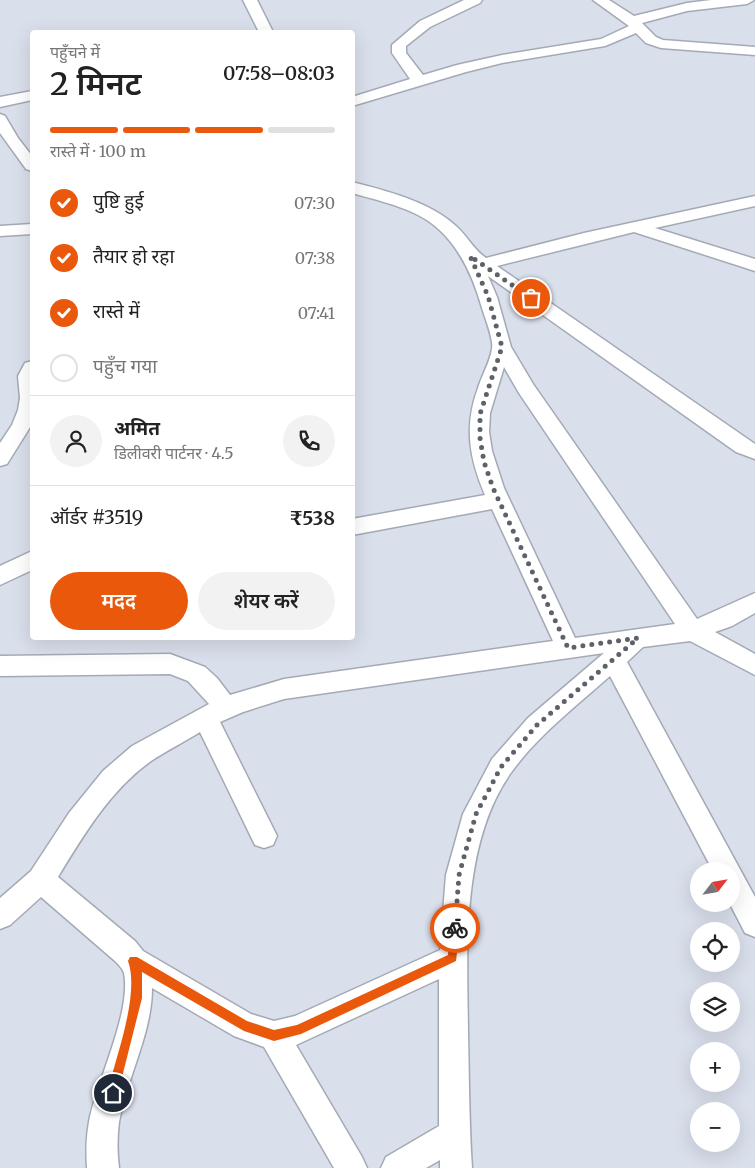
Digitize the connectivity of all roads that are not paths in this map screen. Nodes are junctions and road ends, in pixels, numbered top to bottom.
1 (250, 0) edge
2 (475, 0) edge
3 (600, 0) edge
4 (747, 0) edge
5 (729, 1) edge
6 (634, 24) junction
7 (265, 30) edge
8 (755, 51) edge
9 (419, 81) junction
10 (30, 96) edge
11 (355, 101) edge
12 (0, 102) edge
13 (0, 119) edge
14 (30, 163) edge
15 (355, 188) edge
16 (755, 200) edge
17 (634, 227) junction
18 (30, 229) edge
19 (0, 231) edge
20 (476, 260) junction
21 (755, 265) edge
22 (502, 347) junction
23 (30, 372) edge
24 (30, 401) edge
25 (30, 401) edge
26 (755, 452) edge
27 (0, 459) edge
28 (499, 500) junction
29 (355, 526) edge
30 (30, 561) edge
31 (0, 576) edge
32 (755, 602) edge
33 (692, 631) junction
34 (638, 638) junction
35 (568, 648) junction
36 (613, 659) junction
37 (755, 665) edge
38 (0, 666) edge
39 (215, 713) junction
40 (264, 836) dead end
41 (722, 862) edge
42 (41, 880) junction
43 (740, 896) edge
44 (0, 916) edge
45 (755, 924) edge
46 (453, 958) junction
47 (133, 961) junction
48 (274, 1036) junction
49 (454, 1134) junction
50 (103, 1168) edge
51 (351, 1168) edge
52 (398, 1168) edge
53 (456, 1168) edge

1 - 7 street
2 - 9 street
3 - 6 street
4 - 5 street
5 - 6 street
6 - 8 street
6 - 9 street
9 - 11 street
10 - 12 street
13 - 14 street
15 - 20 street
16 - 17 street
17 - 20 street
17 - 21 street
18 - 19 street
20 - 22 street
20 - 26 street
22 - 28 street
22 - 33 street
23 - 24 street
25 - 27 street
28 - 29 street
28 - 35 street
30 - 31 street
32 - 33 street
33 - 34 street
33 - 37 street
34 - 35 street
34 - 36 street
35 - 39 street
36 - 41 street
36 - 46 street
38 - 39 street
39 - 40 street
39 - 42 street
42 - 44 street
42 - 47 street
43 - 45 street
46 - 48 street
46 - 49 street
47 - 48 street
47 - 50 street
48 - 51 street
49 - 52 street
49 - 53 street

